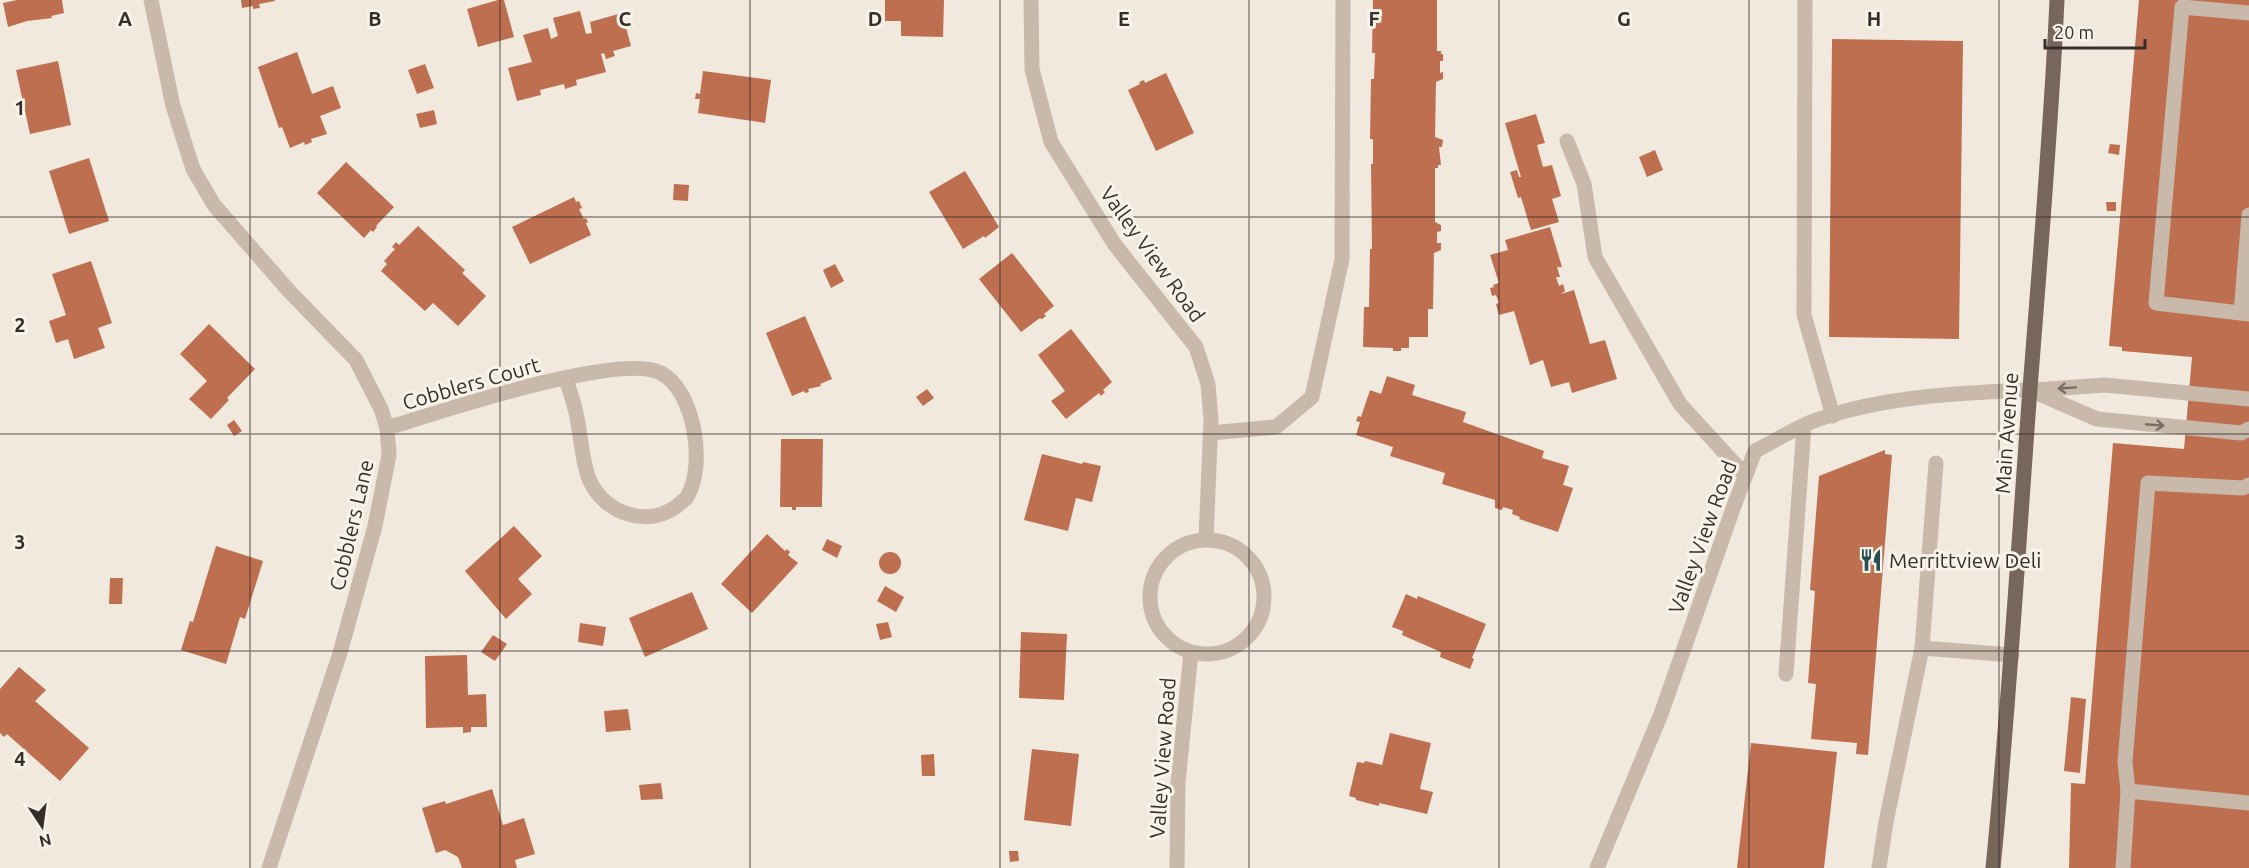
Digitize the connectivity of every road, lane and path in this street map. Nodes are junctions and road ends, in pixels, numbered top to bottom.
1 (151, 0) edge
2 (1031, 0) edge
3 (1343, 0) edge
4 (1805, 0) edge
5 (2057, 0) edge
6 (2249, 13) edge
7 (1567, 141) dead end
8 (2249, 215) edge
9 (2245, 313) edge
10 (566, 379) junction
11 (2030, 390) junction
12 (2249, 399) edge
13 (1833, 416) junction
14 (1804, 426) junction
15 (387, 428) junction
16 (2249, 429) edge
17 (1210, 433) junction
18 (1936, 464) dead end
19 (1745, 476) junction
20 (2249, 485) edge
21 (1206, 539) junction
22 (1922, 648) junction
23 (1191, 652) junction
24 (2012, 655) junction
25 (1786, 674) dead end
26 (2128, 791) junction
27 (2249, 803) edge
28 (269, 868) edge
29 (1177, 868) edge
30 (1597, 868) edge
31 (1879, 868) edge
32 (1993, 868) edge
33 (2123, 868) edge

1 - 15 street, Cobblers Lane
2 - 17 street, Valley View Road
3 - 17 street
4 - 13 street
5 - 11 main road, Main Avenue
6 - 9 street
7 - 19 street
8 - 9 street
10 - 10 street, Cobblers Court
10 - 15 street, Cobblers Court
12 -> 11 street, Valley View Road
11 - 13 street, Valley View Road
11 -> 16 street
11 - 24 main road, Main Avenue
13 - 14 street, Valley View Road
14 - 19 street, Valley View Road
14 - 25 street
15 - 28 street, Cobblers Lane
17 - 21 street, Valley View Road
18 - 22 street
19 - 30 street, Valley View Road
20 - 26 street
21 - 23 street, Valley View Road
21 - 23 street, Valley View Road
22 - 24 street
22 - 31 street
23 - 29 street, Valley View Road
24 - 32 main road, Main Avenue
26 - 27 street
26 - 33 street

